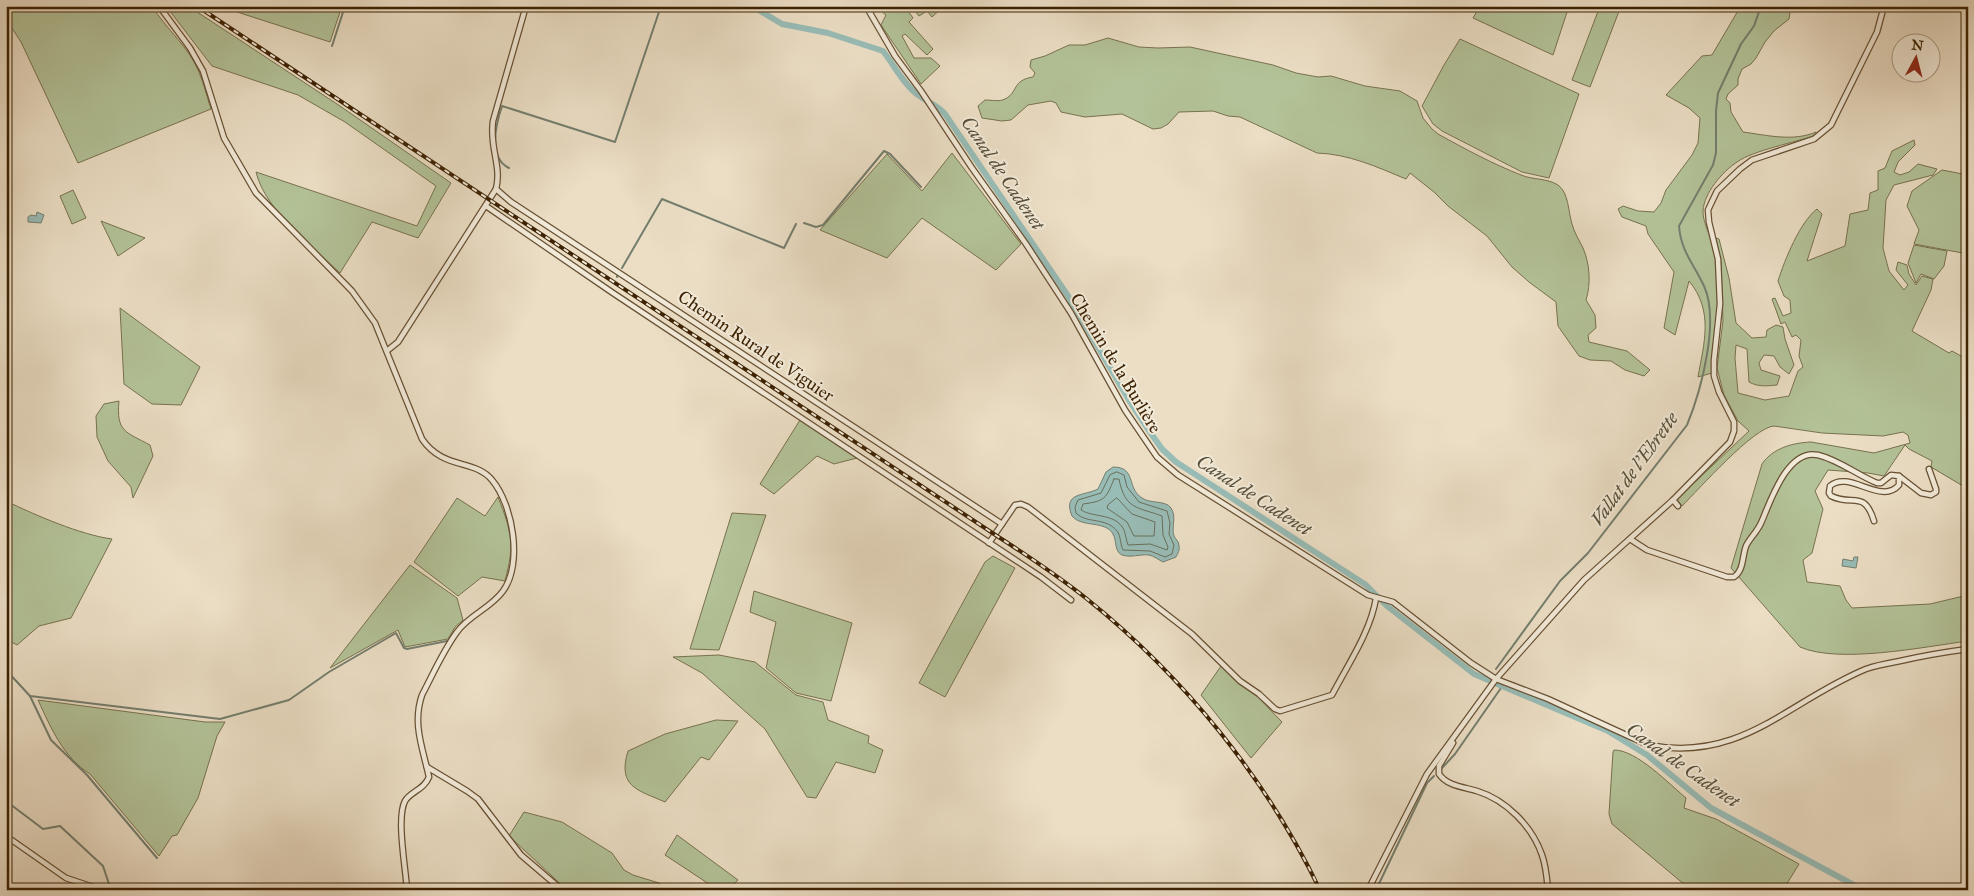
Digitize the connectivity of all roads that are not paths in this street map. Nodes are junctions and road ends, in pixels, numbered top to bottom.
1 (159, 6) edge
2 (526, 6) edge
3 (866, 6) edge
4 (1884, 6) edge
5 (496, 189) junction
6 (486, 206) junction
7 (388, 350) junction
8 (1929, 469) dead end
9 (1899, 476) junction
10 (1673, 500) junction
11 (1678, 506) dead end
12 (1874, 521) dead end
13 (1002, 524) junction
14 (1630, 539) junction
15 (989, 543) junction
16 (1377, 598) junction
17 (1071, 600) dead end
18 (1968, 649) edge
19 (1495, 680) junction
20 (1457, 735) junction
21 (427, 767) junction
22 (6, 836) edge
23 (102, 890) edge
24 (406, 890) edge
25 (562, 890) edge
26 (1368, 890) edge
27 (1548, 890) edge

1 - 7 street
2 - 5 street
3 - 16 street, Chemin de la Burlière
4 - 10 street
5 - 6 street
5 - 13 street, Chemin Rural de Viguier
6 - 7 street
6 - 15 street
7 - 21 street
8 - 9 street
9 - 12 street
9 - 14 street
10 - 11 street
10 - 14 street
13 - 15 street
13 - 16 street
14 - 19 street
15 - 17 street
16 - 19 street, Chemin de la Burlière
18 - 19 street, Chemin de la Burlière
19 - 20 street
20 - 26 street
20 - 27 street
21 - 24 street
21 - 25 street
22 - 23 street

